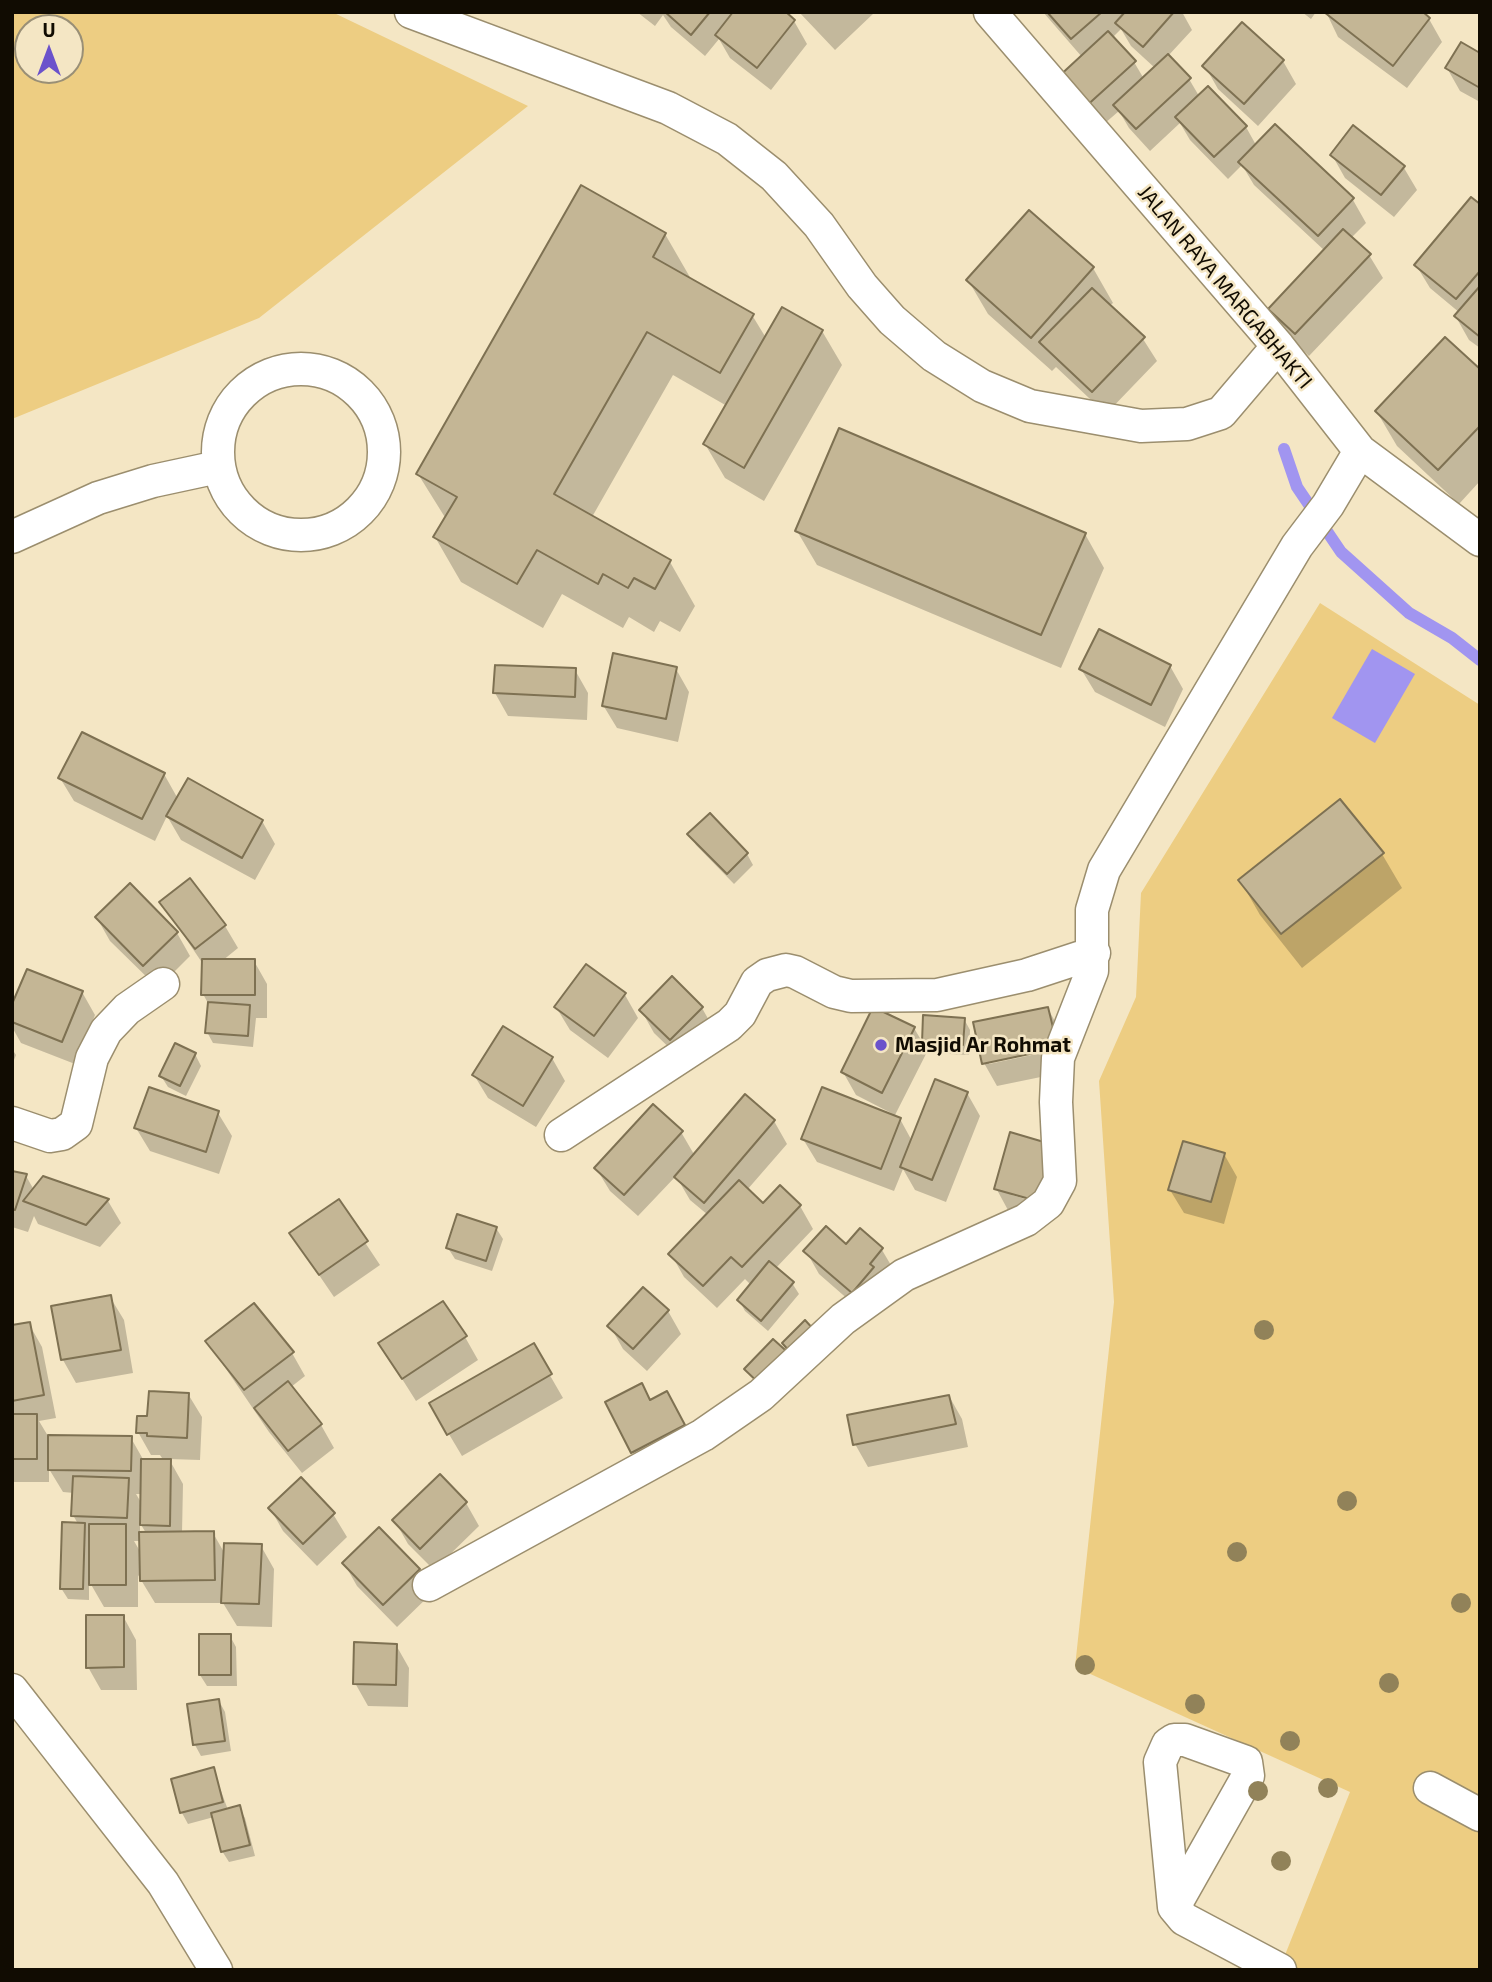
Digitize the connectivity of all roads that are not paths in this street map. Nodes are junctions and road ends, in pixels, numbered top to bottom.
1 (411, 12) edge
2 (990, 12) edge
3 (1278, 346) junction
4 (1360, 452) junction
5 (218, 467) junction
6 (12, 537) edge
7 (1480, 540) edge
8 (1094, 953) junction
9 (163, 984) dead end
10 (12, 1123) edge
11 (561, 1135) dead end
12 (429, 1585) dead end
13 (12, 1690) edge
14 (1430, 1788) dead end
15 (1480, 1815) edge
16 (1174, 1907) junction
17 (216, 1970) edge
18 (1280, 1970) edge

1 - 3 street
2 - 3 street, JALAN RAYA MARGABHAKTI
3 - 4 street, JALAN RAYA MARGABHAKTI
4 - 7 street, JALAN RAYA MARGABHAKTI
4 - 8 street
5 - 5 street
5 - 6 street
8 - 11 street
8 - 12 street
9 - 10 street
13 - 17 street
14 - 15 street
16 - 16 street
16 - 18 street

